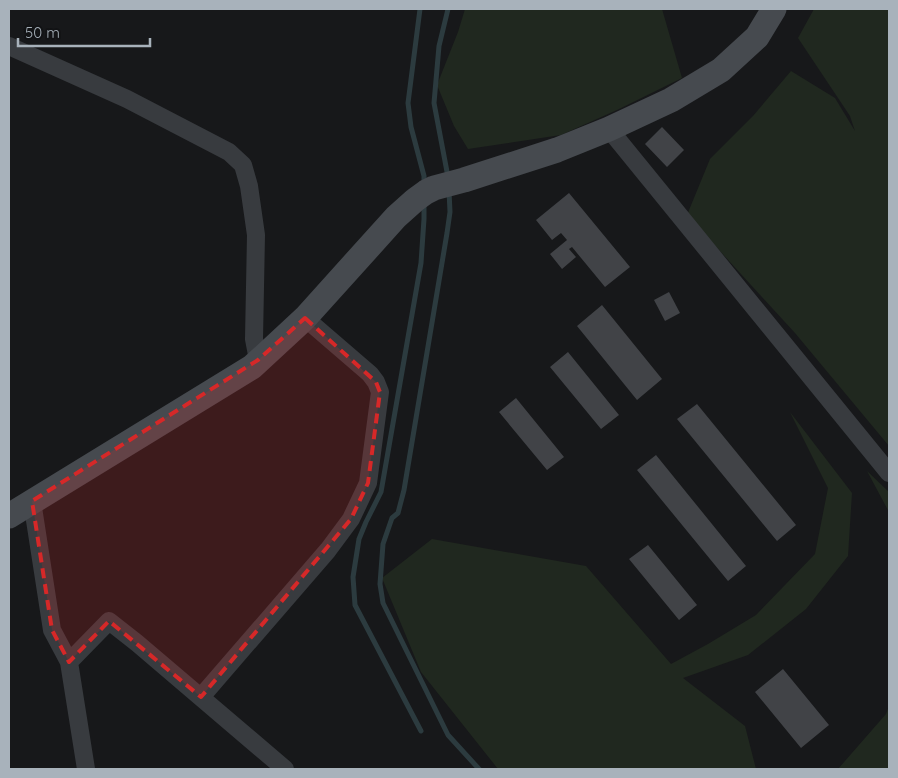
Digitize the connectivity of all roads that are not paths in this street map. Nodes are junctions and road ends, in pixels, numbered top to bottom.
1 (774, 9) edge
2 (9, 46) edge
3 (610, 130) junction
4 (304, 318) junction
5 (258, 360) junction
6 (889, 473) edge
7 (32, 501) junction
8 (9, 516) edge
9 (69, 662) junction
10 (201, 697) junction
11 (86, 769) edge
12 (286, 769) edge

1 - 3 street
2 - 5 street
3 - 4 street
3 - 6 street
4 - 5 street
4 - 10 street
5 - 7 street
7 - 8 street
7 - 9 street
9 - 10 street
9 - 11 street
10 - 12 street

